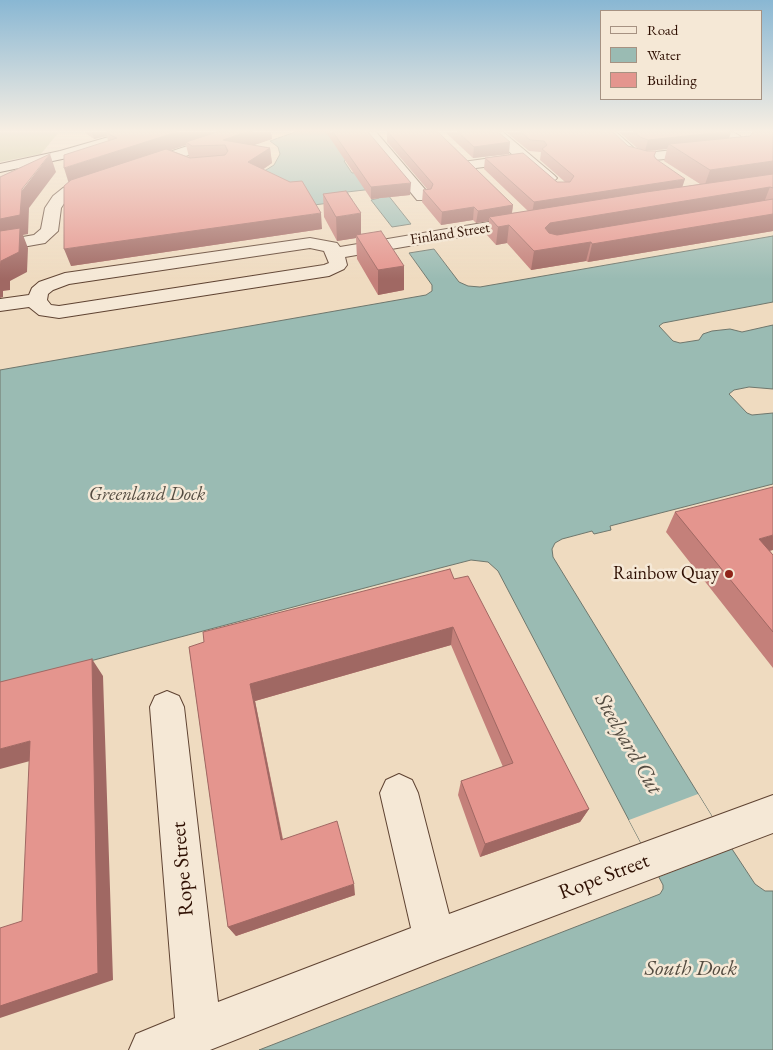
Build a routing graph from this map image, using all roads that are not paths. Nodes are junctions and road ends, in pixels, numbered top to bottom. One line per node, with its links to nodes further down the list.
1 (95, 181): 7 (street)
2 (409, 181): 5 (street)
3 (553, 181): 4 (street)
4 (562, 189)
5 (422, 197)
6 (514, 208): 8 (street, Finland Street)
7 (0, 246)
8 (335, 253): 9 (street); 9 (street)
9 (38, 300): 10 (street)
10 (0, 305)
11 (167, 707): 15 (street, Rope Street)
12 (399, 793): 14 (street)
13 (773, 814): 14 (street, Rope Street)
14 (435, 940): 15 (street, Rope Street)
15 (199, 1032): 16 (street, Rope Street)
16 (152, 1050)

